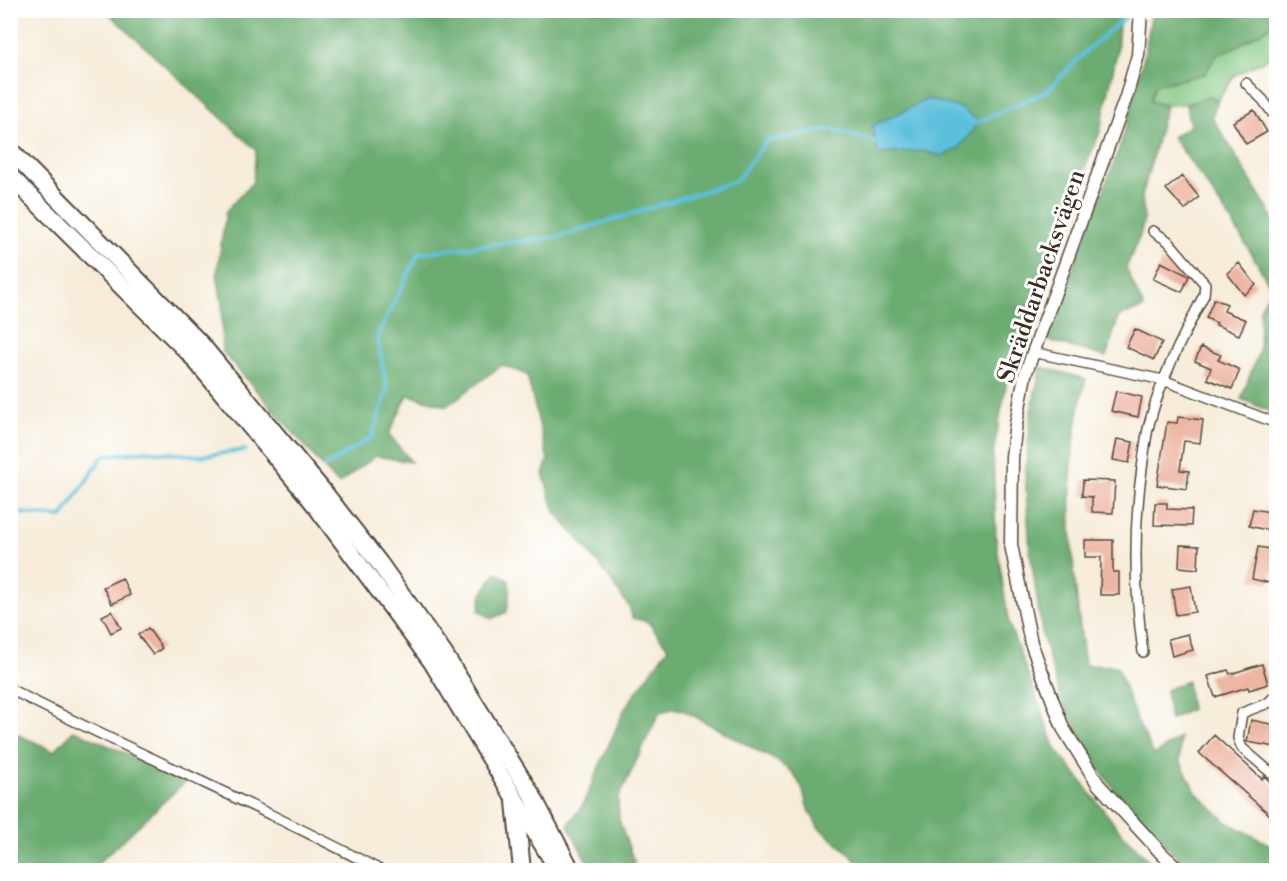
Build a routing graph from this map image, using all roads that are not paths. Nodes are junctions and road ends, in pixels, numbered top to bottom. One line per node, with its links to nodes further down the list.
1 (1141, 10): 7 (street, Skräddarbacksvägen)
2 (1246, 83): 3 (street)
3 (1276, 118)
4 (10, 150): 18 (highway)
5 (10, 176): 14 (highway)
6 (1153, 231): 8 (street)
7 (1032, 352): 8 (street); 19 (street, Skräddarbacksvägen)
8 (1163, 380): 9 (street); 10 (street)
9 (1276, 423)
10 (1143, 652)
11 (10, 689): 15 (street)
12 (1276, 695): 13 (street)
13 (1276, 777)
14 (514, 795): 16 (highway); 17 (highway)
15 (380, 870)
16 (522, 870)
17 (558, 870)
18 (571, 870)
19 (1180, 870)

